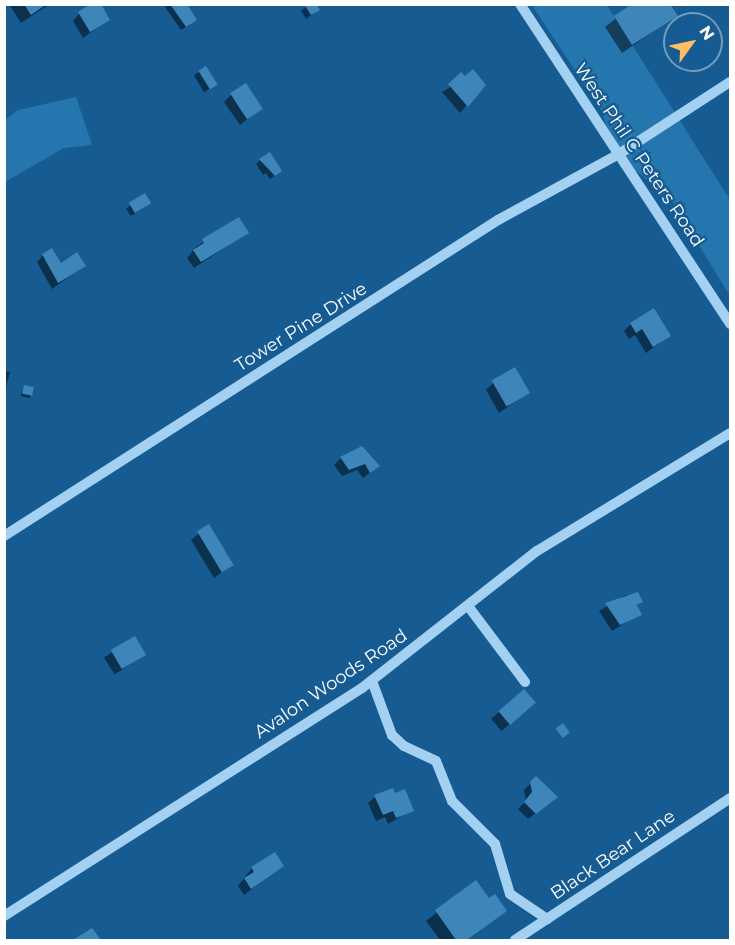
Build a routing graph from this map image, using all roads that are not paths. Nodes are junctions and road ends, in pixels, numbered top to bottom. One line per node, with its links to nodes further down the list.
1 (520, 4): 3 (street, West Phil C Peters Road)
2 (730, 82): 3 (street, Tower Pine Drive)
3 (619, 154): 4 (street, West Phil C Peters Road); 6 (street, Tower Pine Drive)
4 (730, 324)
5 (730, 434): 7 (street, Avalon Woods Road)
6 (4, 536)
7 (468, 606): 8 (street, Avalon Woods Road); 9 (street)
8 (372, 681): 11 (street, Avalon Woods Road); 12 (street)
9 (525, 682)
10 (730, 798): 12 (street, Black Bear Lane)
11 (4, 916)
12 (547, 920): 13 (street, Black Bear Lane)
13 (515, 940)

